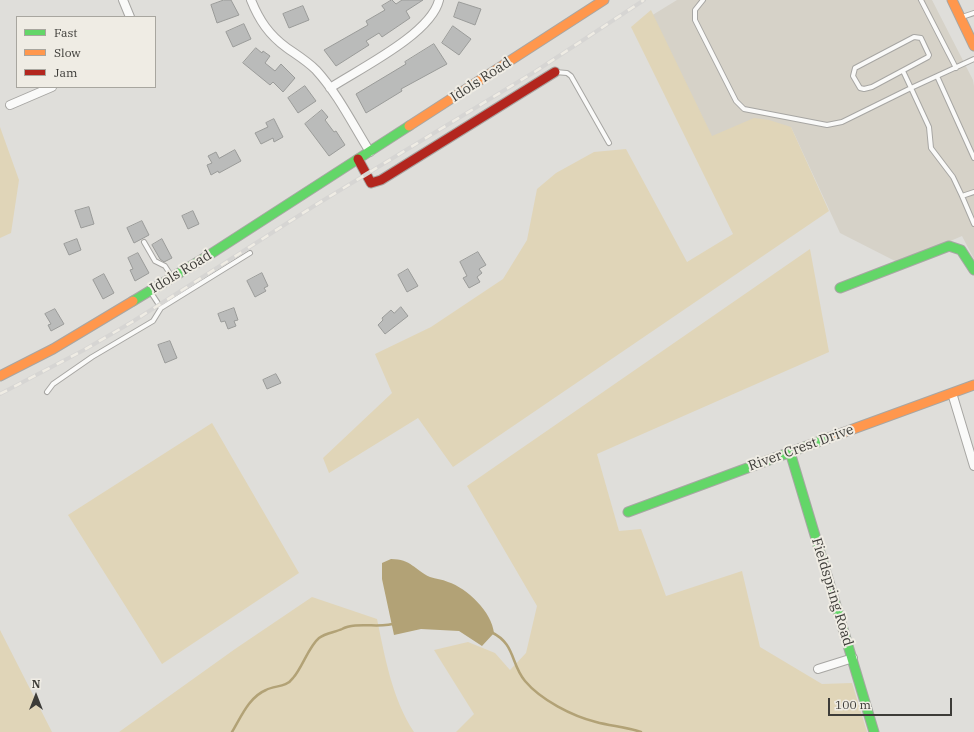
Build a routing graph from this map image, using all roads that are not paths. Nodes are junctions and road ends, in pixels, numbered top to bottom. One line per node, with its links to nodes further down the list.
1 (123, 0): 9 (street)
2 (250, 0): 18 (street)
3 (440, 0): 18 (street)
4 (604, 0): 22 (street, Idols Road)
5 (703, 0): 19 (lane)
6 (922, 0): 13 (lane)
7 (952, 0): 10 (street)
8 (974, 12): 10 (lane)
9 (130, 16)
10 (962, 17): 11 (street)
11 (974, 46)
12 (974, 59): 13 (lane)
13 (956, 68): 16 (lane)
14 (903, 71): 14 (lane); 19 (lane)
15 (555, 72): 21 (lane); 24 (street)
16 (937, 76): 19 (lane); 23 (lane)
17 (50, 88): 20 (street)
18 (330, 88): 22 (street)
19 (911, 88): 26 (lane)
20 (10, 105)
21 (609, 143)
22 (370, 152): 24 (street, Idols Road)
23 (974, 158)
24 (358, 159): 31 (street, Idols Road)
25 (974, 192): 26 (lane)
26 (962, 196): 27 (lane)
27 (974, 224)
28 (144, 242): 31 (lane)
29 (250, 254): 34 (lane)
30 (974, 270): 32 (street)
31 (173, 277): 33 (street, Idols Road)
32 (840, 288)
33 (150, 291): 34 (lane); 35 (street, Idols Road)
34 (161, 308): 37 (lane)
35 (0, 376)
36 (974, 385): 38 (street, River Crest Drive)
37 (48, 392)
38 (952, 393): 39 (street, River Crest Drive); 40 (street)
39 (790, 452): 41 (street, River Crest Drive); 42 (street, Fieldspring Road)
40 (974, 466)
41 (628, 512)
42 (853, 658): 43 (street); 44 (street, Fieldspring Road)
43 (818, 669)
44 (874, 732)

